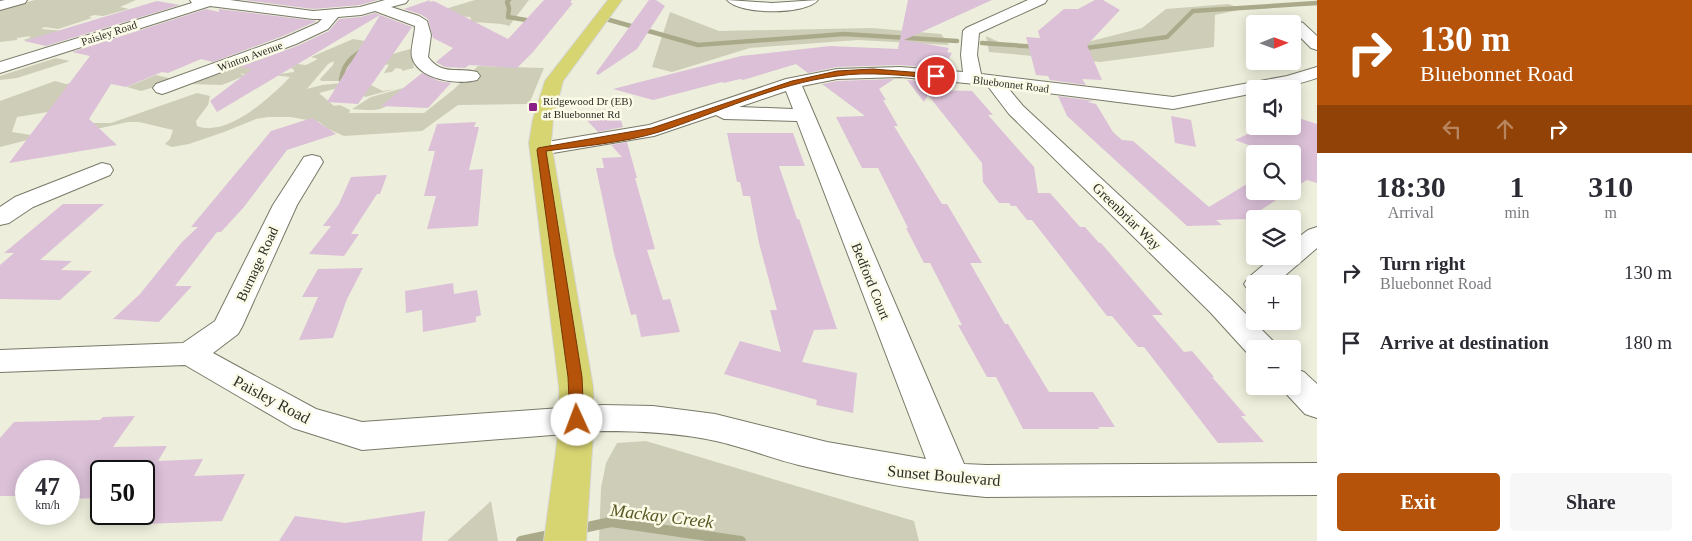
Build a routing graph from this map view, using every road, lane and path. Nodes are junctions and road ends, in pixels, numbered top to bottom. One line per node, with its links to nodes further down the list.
1 (20, 0): 8 (street)
2 (401, 0): 9 (street)
3 (615, 0): 21 (main road)
4 (734, 0): 5 (street)
5 (811, 0)
6 (1040, 0): 16 (street, Greenbriar Way)
7 (202, 1): 10 (street); 13 (street, Paisley Road)
8 (0, 6)
9 (376, 7): 10 (street); 15 (street)
10 (331, 14): 18 (street, Winton Avenue)
11 (1301, 29): 12 (street)
12 (1317, 45)
13 (0, 68)
14 (1317, 72): 16 (street, Bluebonnet Road)
15 (471, 76)
16 (983, 80): 17 (street, Bluebonnet Road); 30 (street, Greenbriar Way)
17 (792, 83): 19 (street, Bluebonnet Road); 20 (street, Bedford Court)
18 (162, 88)
19 (706, 113): 20 (street, Bluebonnet Road); 21 (street, Bluebonnet Road)
20 (805, 115): 37 (street, Bedford Court)
21 (541, 150): 36 (main road)
22 (312, 162): 32 (street, Burnage Road)
23 (102, 170): 24 (street)
24 (0, 218)
25 (1317, 235): 26 (street)
26 (1301, 248)
27 (1281, 265): 28 (street)
28 (1269, 275)
29 (1246, 293): 30 (street)
30 (1220, 305): 31 (street, Greenbriar Way)
31 (1253, 340)
32 (190, 354): 33 (street); 36 (street, Paisley Road)
33 (0, 361)
34 (1301, 389): 35 (street)
35 (1317, 405)
36 (577, 420): 37 (street, Sunset Boulevard); 39 (main road)
37 (952, 479): 38 (street, Sunset Boulevard)
38 (1317, 480)
39 (565, 541)

